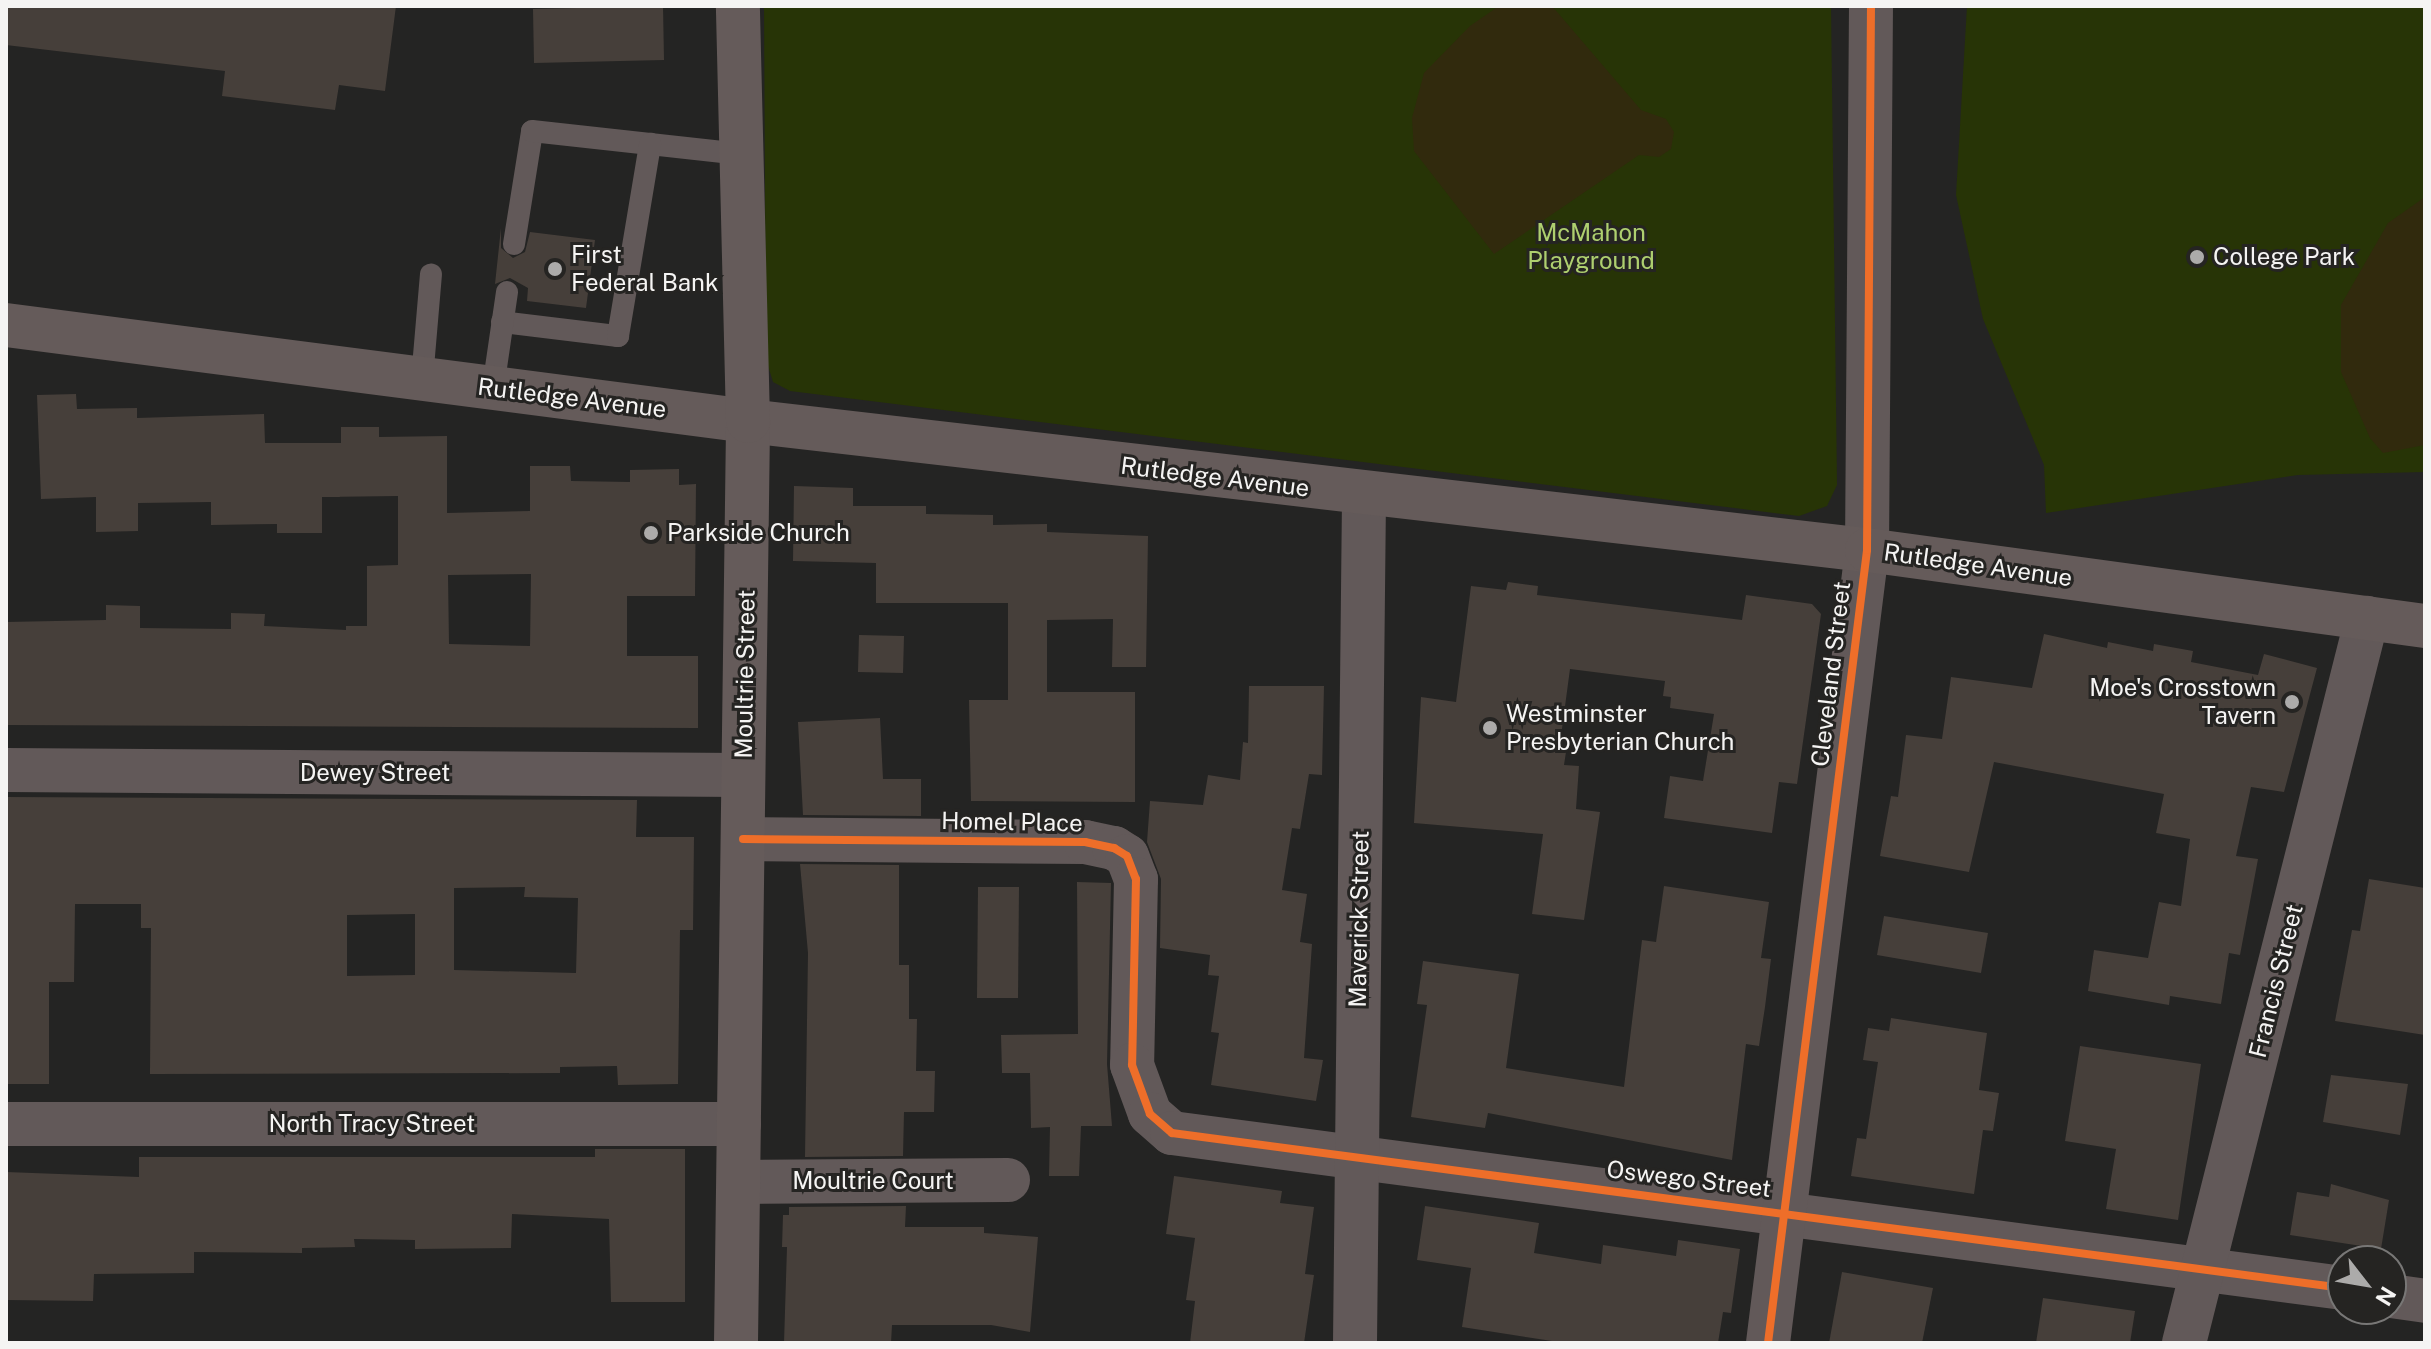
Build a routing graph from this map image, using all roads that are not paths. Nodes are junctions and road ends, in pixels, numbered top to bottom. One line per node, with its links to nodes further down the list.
1 (738, 6): 4 (main road, Moultrie Street)
2 (1871, 6): 14 (street, Cleveland Street)
3 (650, 144): 4 (lane); 5 (lane); 8 (lane)
4 (741, 154): 12 (main road, Moultrie Street)
5 (514, 244)
6 (431, 274): 10 (lane)
7 (507, 292): 8 (lane)
8 (502, 322): 11 (lane)
9 (6, 325): 10 (main road, Rutledge Avenue)
10 (422, 379): 11 (main road, Rutledge Avenue)
11 (493, 388): 12 (main road, Rutledge Avenue)
12 (748, 421): 13 (main road, Rutledge Avenue); 18 (main road, Moultrie Street)
13 (1364, 495): 14 (main road, Rutledge Avenue); 23 (street, Maverick Street)
14 (1867, 550): 15 (main road, Rutledge Avenue); 26 (street, Cleveland Street)
15 (2367, 618): 16 (main road, Rutledge Avenue); 27 (street, Francis Street)
16 (2425, 626)
17 (6, 770): 18 (street, Dewey Street)
18 (743, 775): 19 (main road, Moultrie Street)
19 (743, 839): 21 (main road, Moultrie Street); 22 (street, Homel Place)
20 (6, 1124): 21 (street, North Tracy Street)
21 (739, 1124): 25 (main road, Moultrie Street)
22 (1172, 1133): 23 (street, Oswego Street)
23 (1356, 1156): 26 (street, Oswego Street); 30 (street, Maverick Street)
24 (1008, 1180): 25 (street, Moultrie Court)
25 (739, 1182): 29 (main road, Moultrie Street)
26 (1784, 1211): 27 (street, Oswego Street); 31 (street, Cleveland Street)
27 (2203, 1267): 28 (street, Oswego Street); 32 (street, Francis Street)
28 (2327, 1286)
29 (736, 1343)
30 (1355, 1343)
31 (1768, 1343)
32 (2184, 1343)

